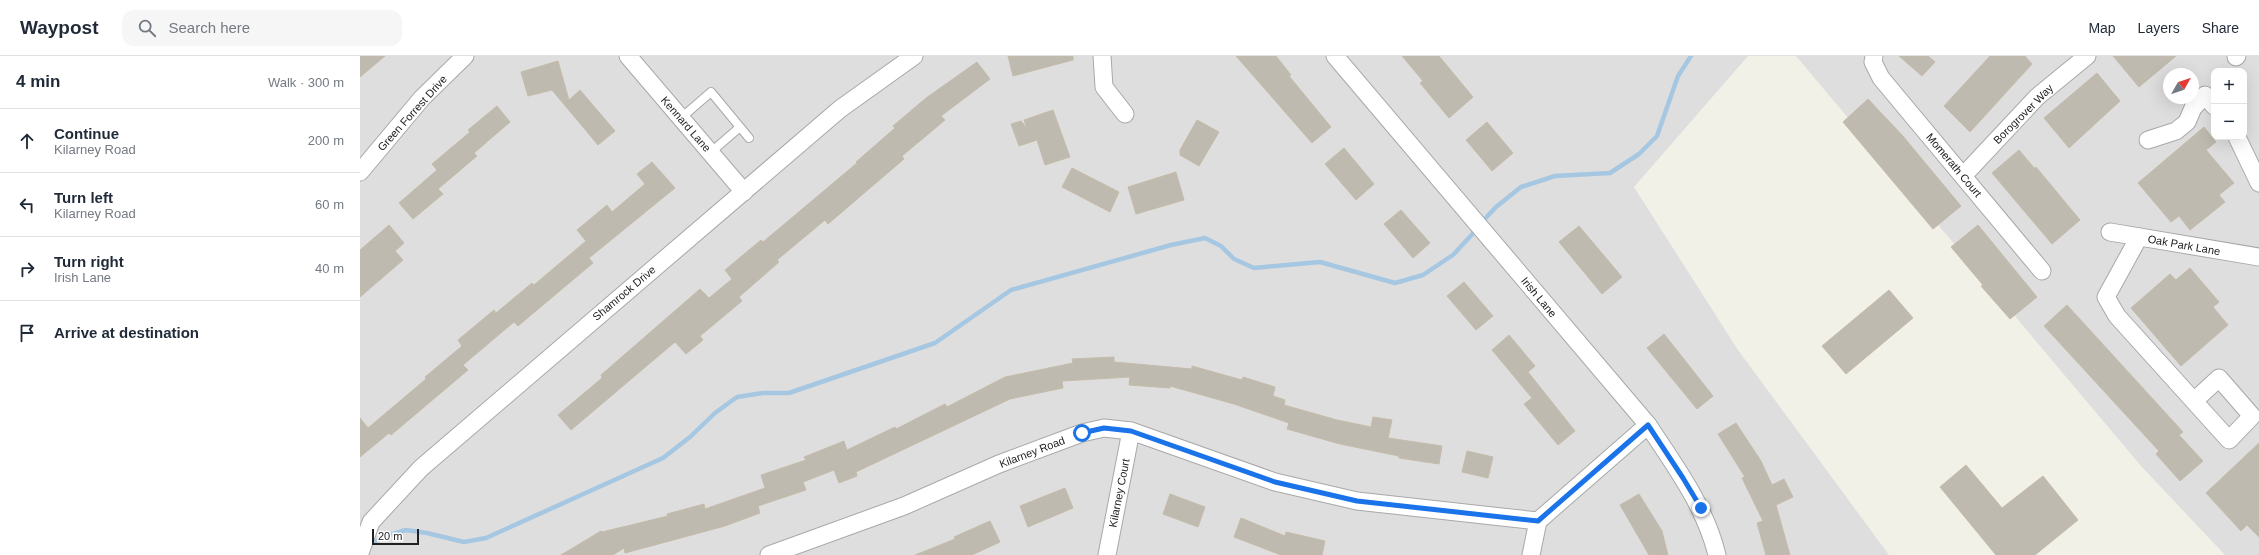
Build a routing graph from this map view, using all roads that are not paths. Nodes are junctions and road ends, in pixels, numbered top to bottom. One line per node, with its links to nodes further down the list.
1 (465, 56): 16 (street, Green Forrest Drive)
2 (628, 56): 10 (street, Kennard Lane)
3 (914, 56): 19 (street, Shamrock Drive)
4 (1102, 56): 9 (street)
5 (1335, 56): 25 (street, Irish Lane)
6 (1874, 56): 17 (street, Momerath Court)
7 (2087, 56): 17 (street, Borogrover Way)
8 (2212, 104): 13 (street)
9 (1125, 114)
10 (681, 118): 11 (lane); 15 (street, Kennard Lane)
11 (740, 127): 12 (lane); 15 (lane)
12 (749, 138)
13 (2148, 140)
14 (2238, 140): 18 (street)
15 (710, 152): 19 (street, Kennard Lane)
16 (360, 172)
17 (1963, 176): 23 (street, Momerath Court)
18 (2259, 183)
19 (744, 192): 28 (street, Shamrock Drive)
20 (2110, 232): 21 (street, Oak Park Lane)
21 (2139, 237): 22 (street, Oak Park Lane); 24 (street)
22 (2259, 257)
23 (2042, 271)
24 (2194, 401)
25 (1648, 425): 27 (street); 32 (street, Irish Lane)
26 (1131, 431): 27 (street, Kilarney Road); 29 (street, Kilarney Road); 30 (street, Kilarney Court)
27 (1538, 521): 31 (street)
28 (360, 553)
29 (769, 555)
30 (1107, 555)
31 (1531, 555)
32 (1717, 555)

